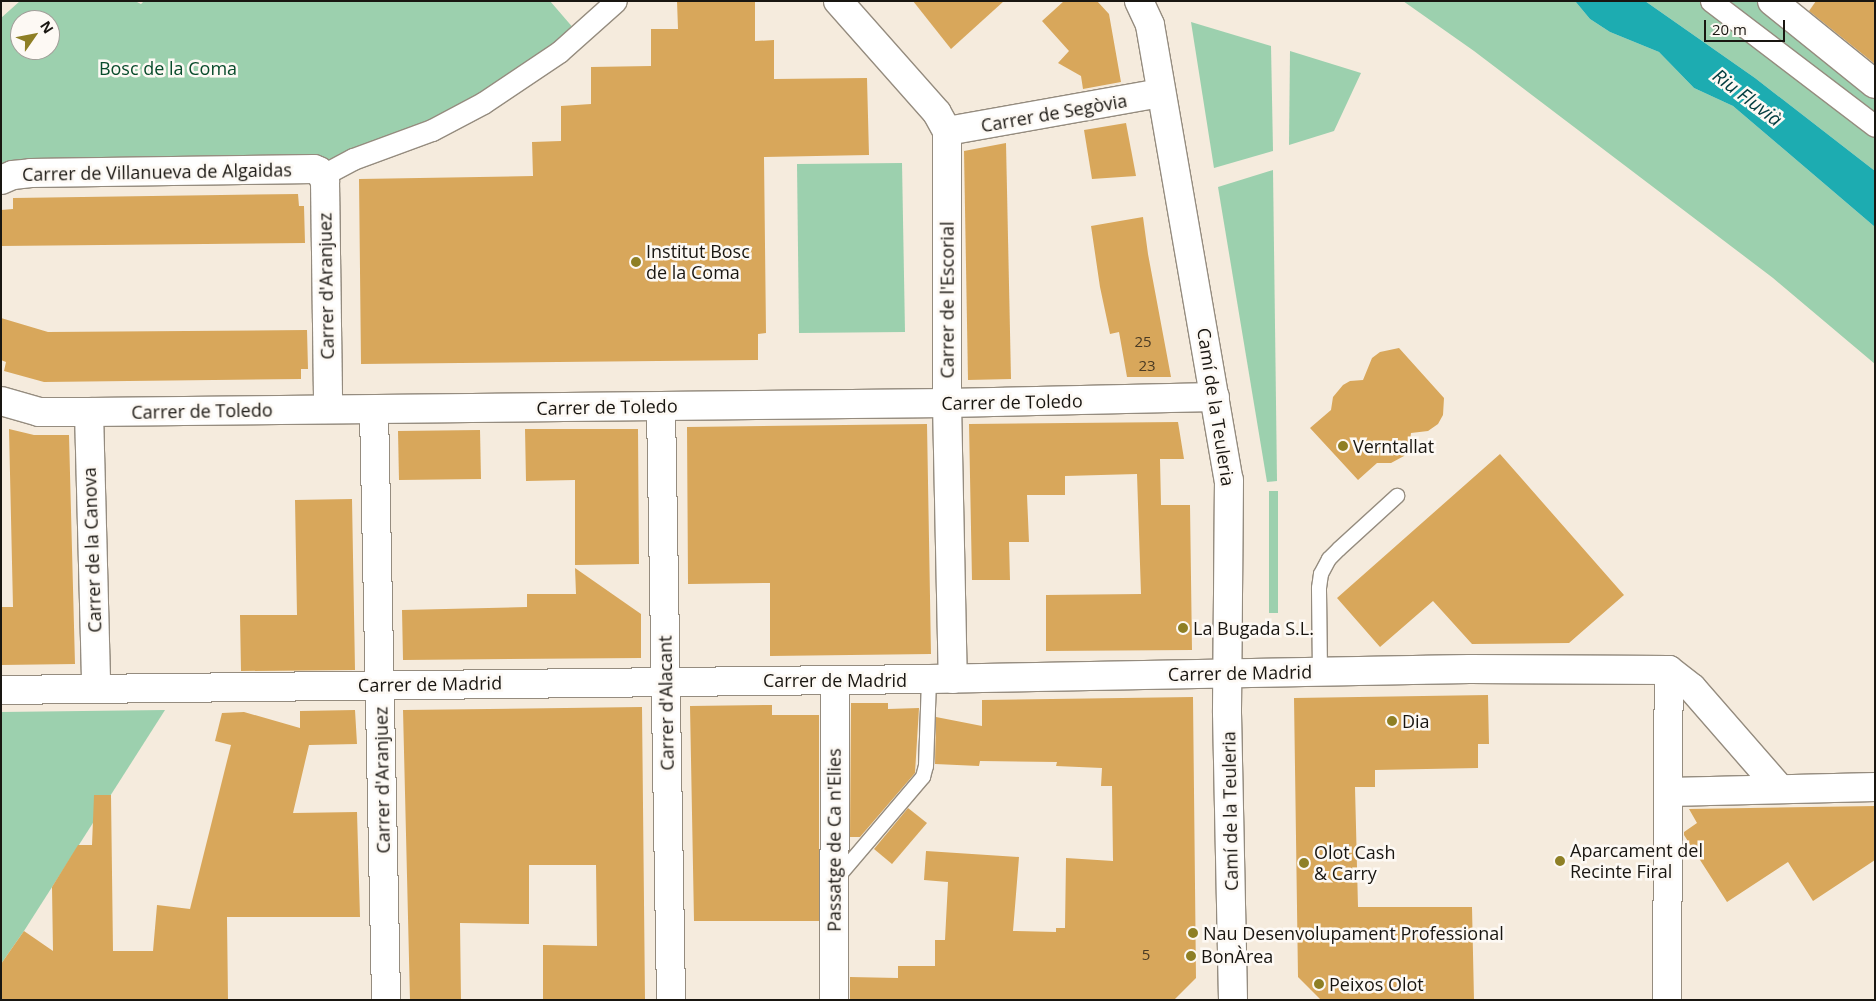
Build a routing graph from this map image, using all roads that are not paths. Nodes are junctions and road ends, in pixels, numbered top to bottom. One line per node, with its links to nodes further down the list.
1 (616, 1): 10 (street)
2 (838, 1): 9 (street)
3 (1139, 1): 7 (street, Camí de la Teuleria)
4 (1711, 1): 8 (street)
5 (1781, 4): 6 (street)
6 (1875, 84)
7 (1161, 94): 9 (street, Carrer de Segòvia); 12 (street, Camí de la Teuleria)
8 (1875, 126)
9 (947, 131): 14 (street, Carrer de l'Escorial)
10 (318, 172): 11 (street, Carrer de Villanueva de Algaidas); 16 (street, Carrer d'Aranjuez)
11 (1, 180)
12 (1215, 397): 14 (street, Carrer de Toledo); 22 (street, Camí de la Teuleria)
13 (1, 401): 18 (street, Carrer de Toledo)
14 (948, 403): 15 (street, Carrer de Toledo); 23 (street, Carrer de l'Escorial)
15 (661, 407): 17 (street, Carrer de Toledo); 25 (street, Carrer d'Alacant)
16 (328, 409): 17 (street, Carrer de Toledo); 18 (street, Carrer de Toledo)
17 (374, 410): 26 (street, Carrer d'Aranjuez)
18 (89, 412): 27 (street, Carrer de la Canova)
19 (1397, 496): 21 (lane)
20 (1669, 670): 21 (street, Carrer de Madrid); 30 (street); 31 (street)
21 (1320, 672): 22 (street, Carrer de Madrid)
22 (1229, 674): 23 (street, Carrer de Madrid); 36 (street, Camí de la Teuleria)
23 (941, 679): 24 (street, Carrer de Madrid); 32 (lane)
24 (835, 680): 25 (street, Carrer de Madrid); 32 (street, Passatge de Ca n'Elies)
25 (666, 682): 26 (street, Carrer de Madrid); 34 (street, Carrer d'Alacant)
26 (380, 685): 27 (street, Carrer de Madrid); 33 (street, Carrer d'Aranjuez)
27 (96, 688): 28 (street, Carrer de Madrid)
28 (1, 690)
29 (1875, 787): 30 (street)
30 (1780, 789): 31 (street)
31 (1668, 792): 37 (street)
32 (833, 882): 35 (street, Passatge de Ca n'Elies)
33 (386, 1000)
34 (671, 1000)
35 (834, 1000)
36 (1234, 1000)
37 (1667, 1000)

